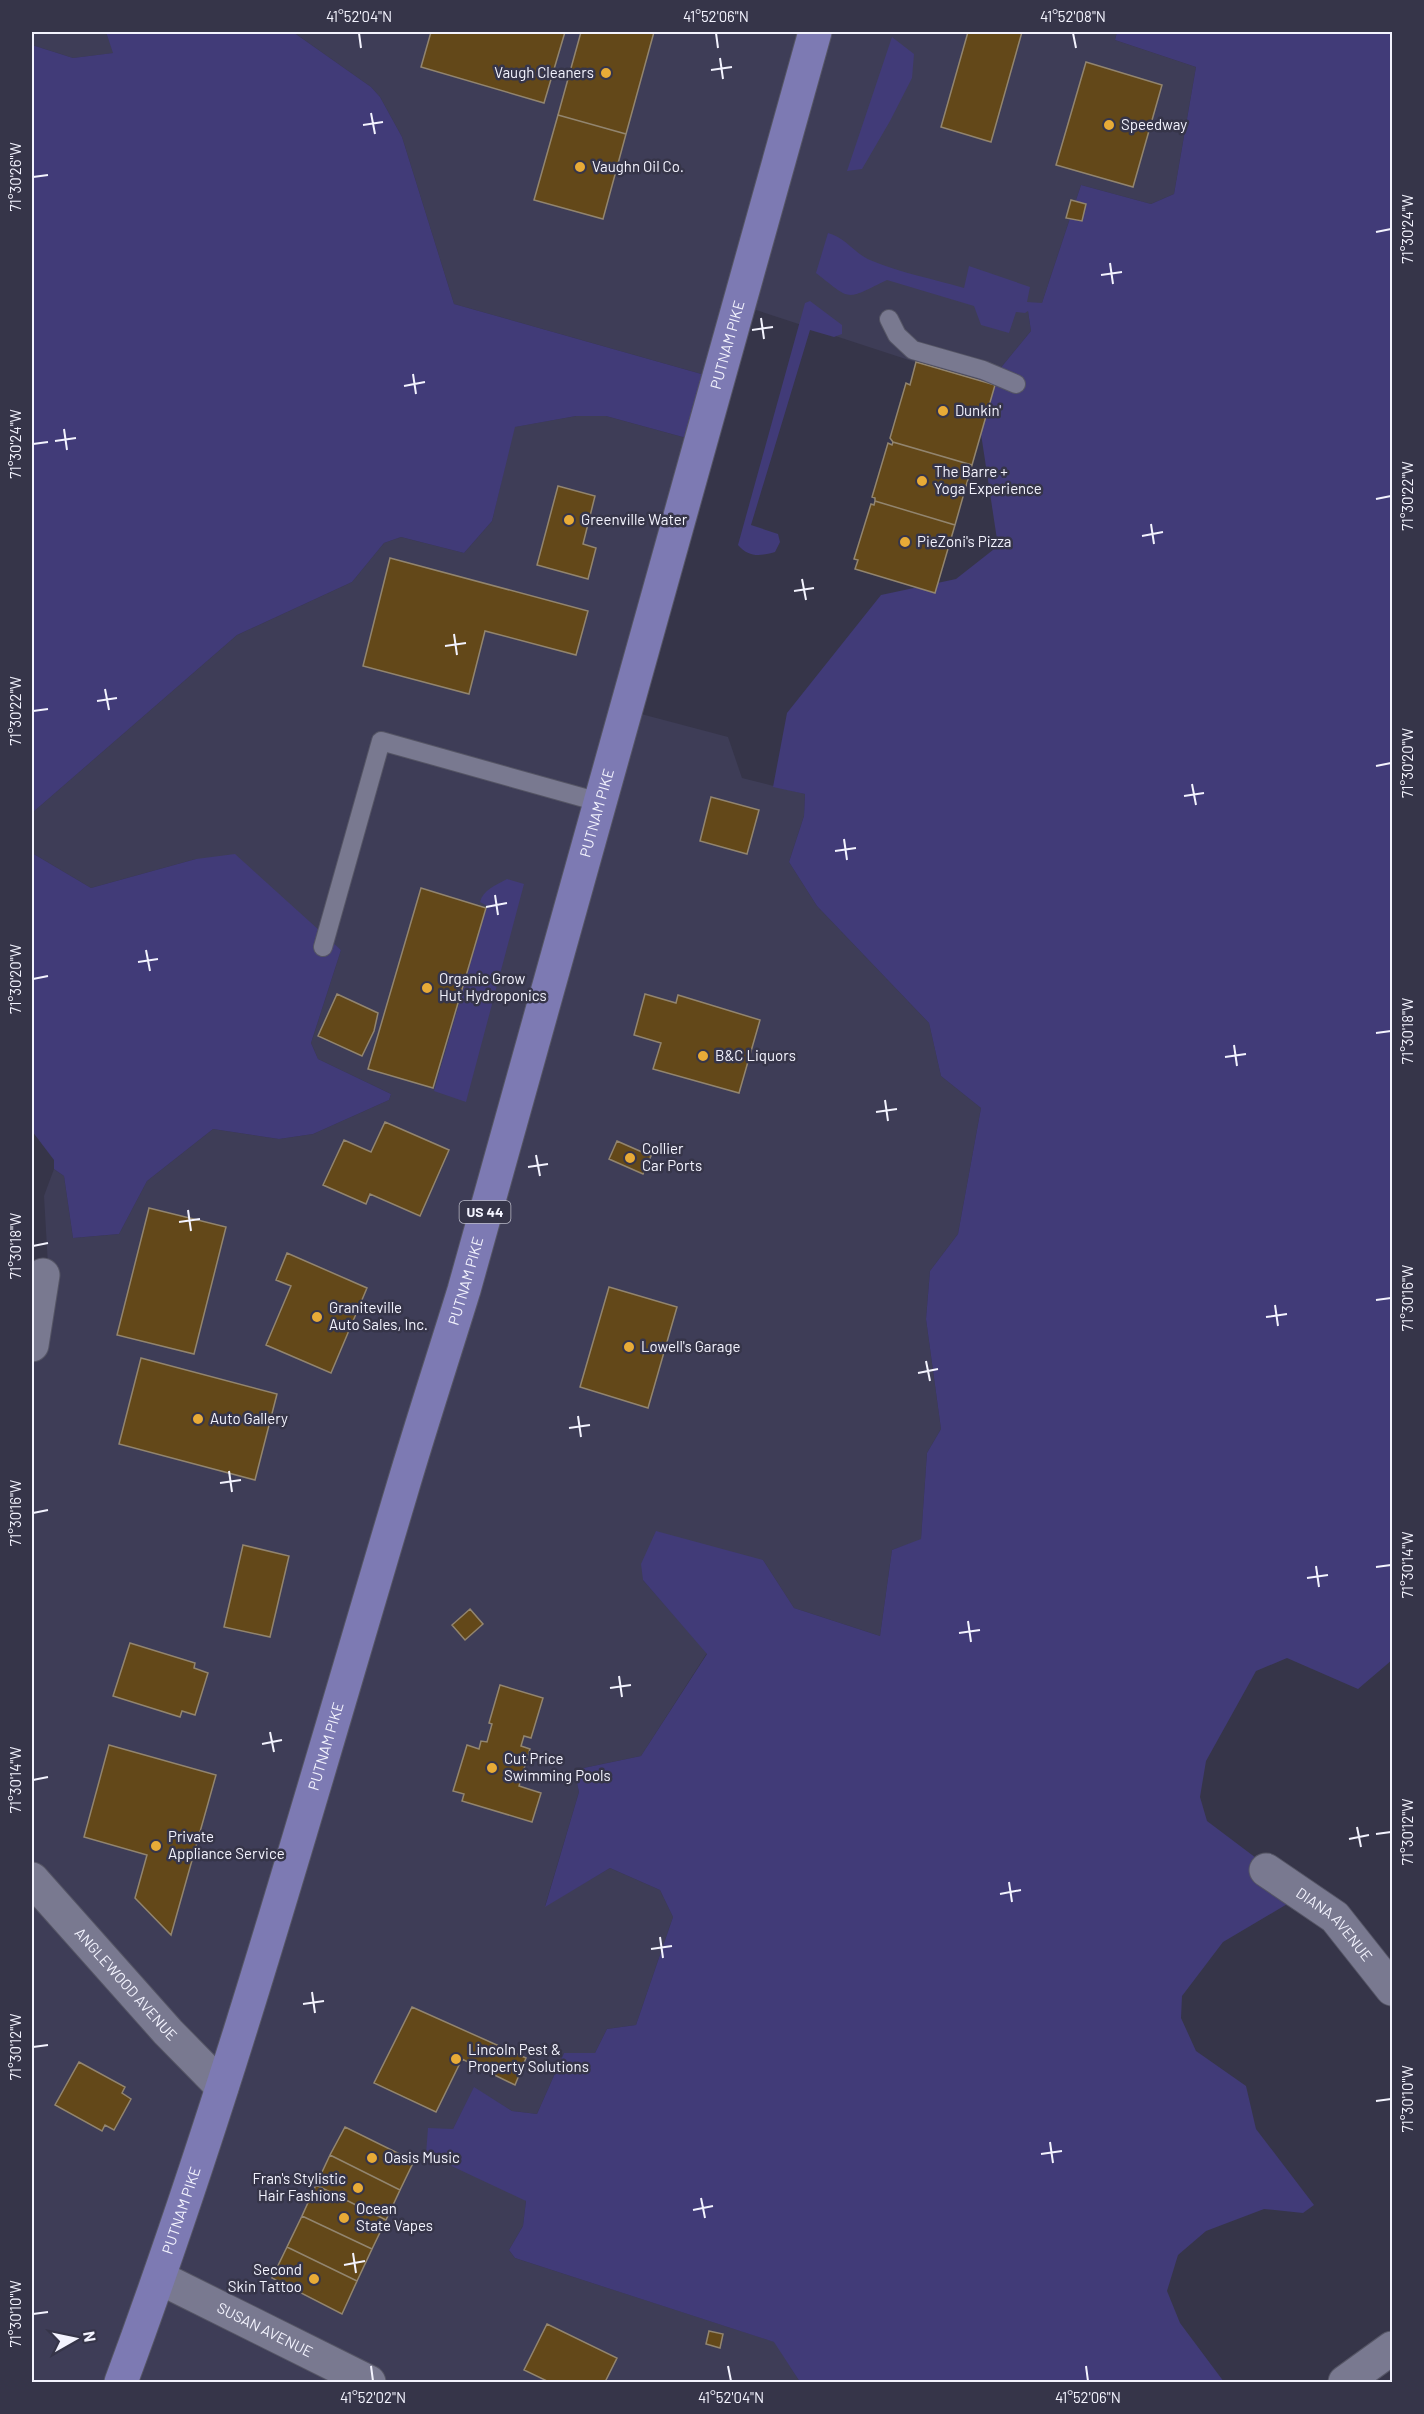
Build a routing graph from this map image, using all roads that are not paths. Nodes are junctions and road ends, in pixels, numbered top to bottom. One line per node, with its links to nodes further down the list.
1 (815, 32): 4 (main road, PUTNAM PIKE / US 44)
2 (889, 319): 3 (lane)
3 (1016, 384)
4 (599, 802): 5 (lane); 11 (main road, PUTNAM PIKE / US 44)
5 (323, 947)
6 (44, 1275): 7 (street)
7 (32, 1345)
8 (1266, 1870): 10 (street, DIANA AVENUE)
9 (32, 1879): 11 (street, ANGLEWOOD AVENUE)
10 (1392, 1989)
11 (222, 2087): 12 (main road, PUTNAM PIKE / US 44)
12 (160, 2277): 14 (main road, PUTNAM PIKE / US 44); 15 (street, SUSAN AVENUE)
13 (1392, 2348): 16 (street)
14 (121, 2382)
15 (369, 2382)
16 (1344, 2382)

